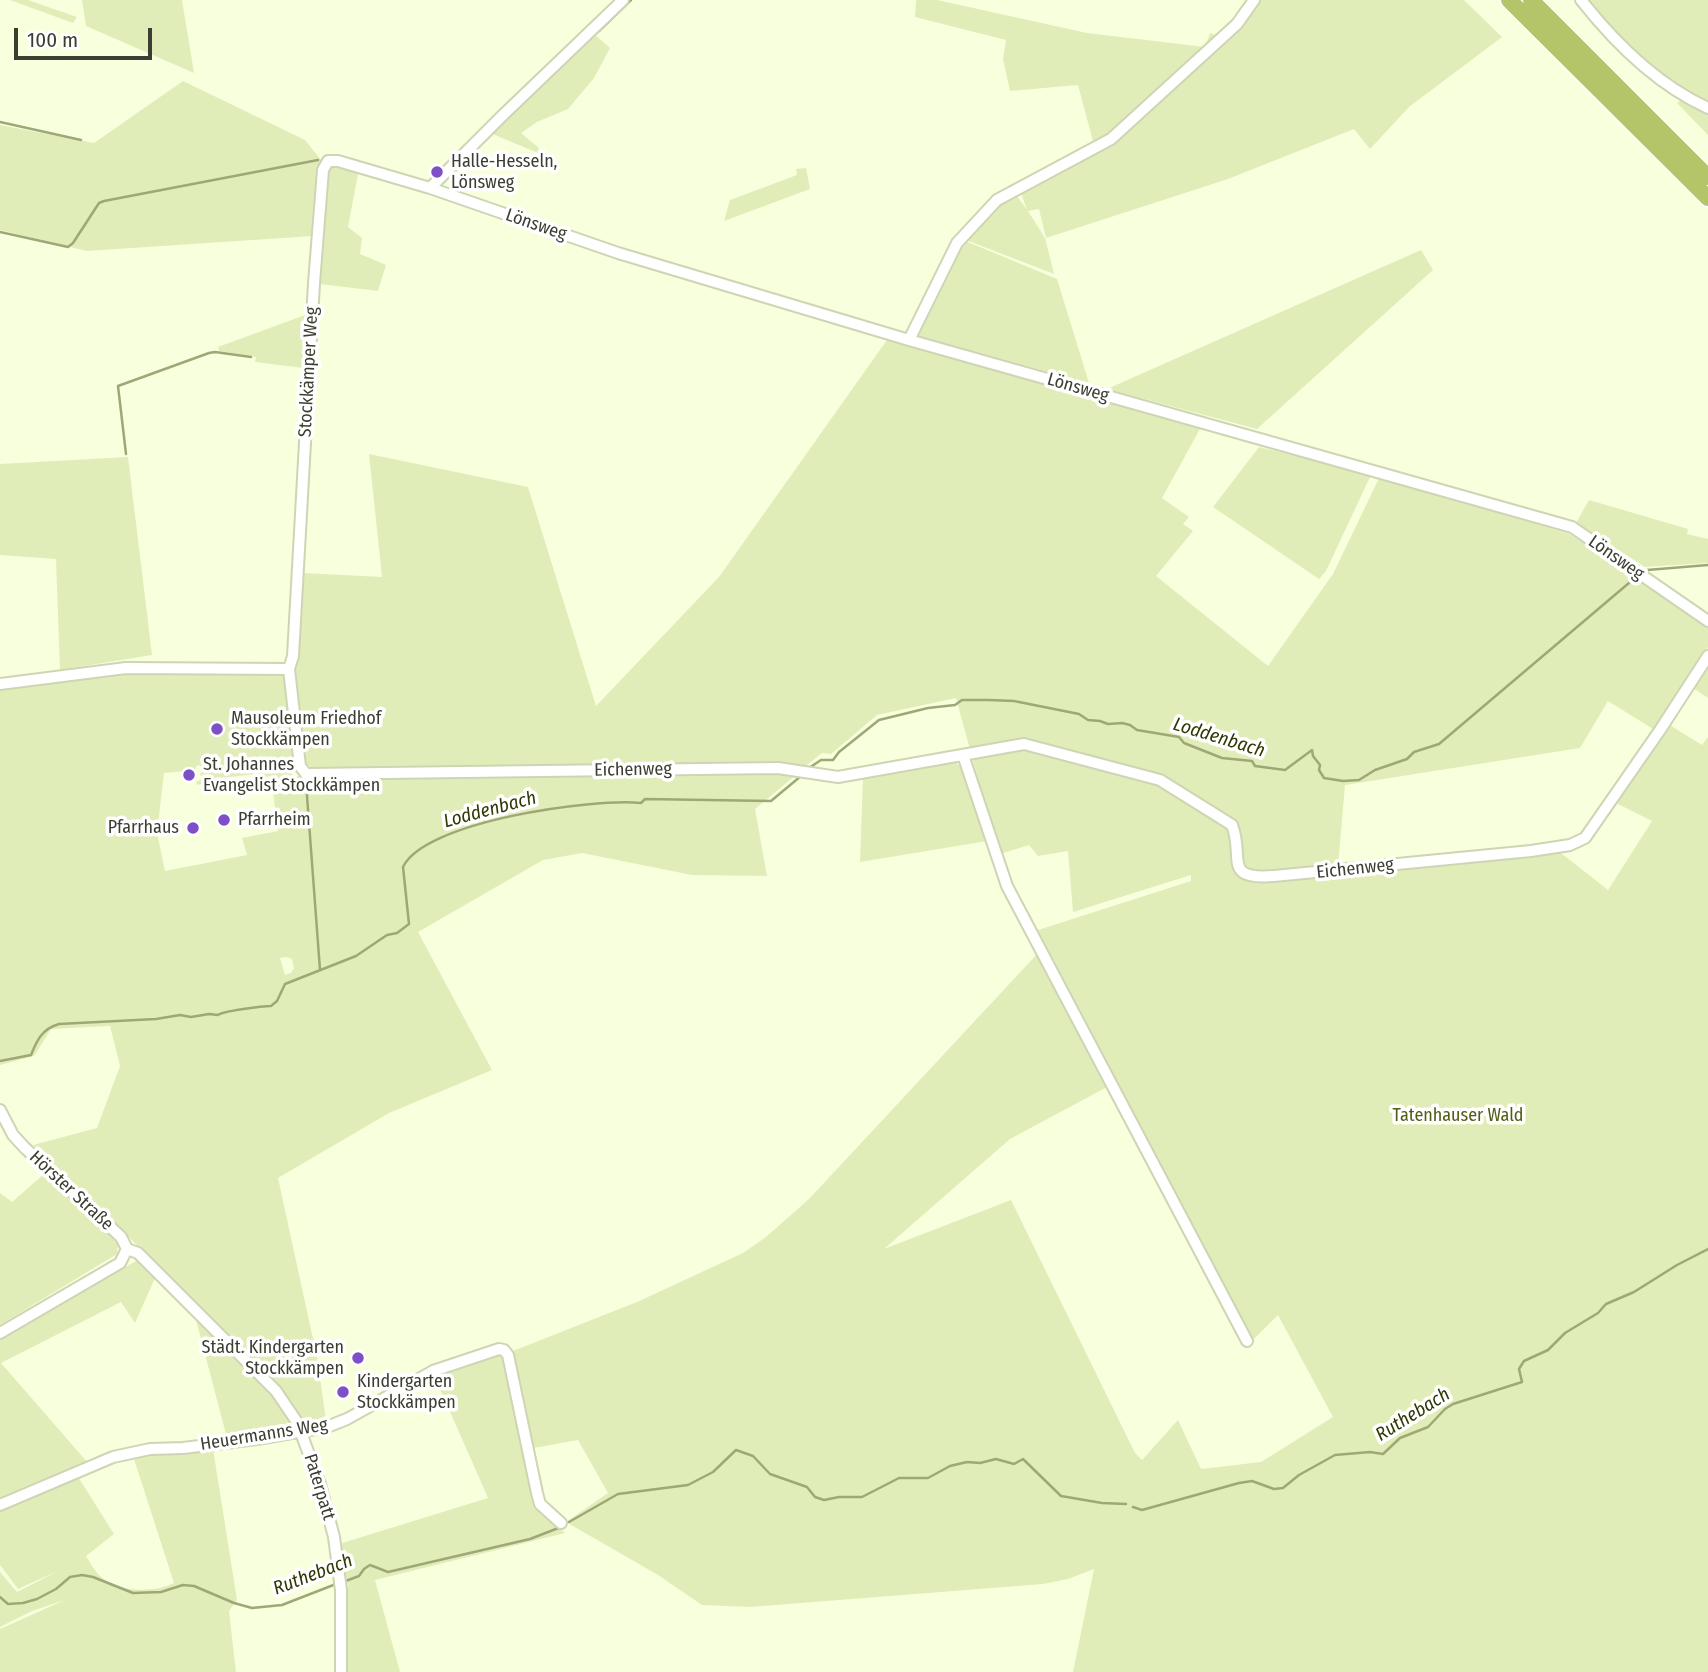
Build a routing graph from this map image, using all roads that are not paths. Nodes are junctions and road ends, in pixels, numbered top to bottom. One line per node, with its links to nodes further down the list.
1 (623, 0): 8 (street)
2 (1254, 0): 10 (street)
3 (1509, 0): 9 (highway)
4 (1531, 0): 7 (highway)
5 (1581, 0): 6 (street)
6 (1708, 108)
7 (1708, 177)
8 (430, 188): 10 (street, Lönsweg); 13 (street, Stockkämper Weg)
9 (1708, 198)
10 (909, 340): 11 (street, Lönsweg)
11 (1708, 621)
12 (1708, 656): 15 (street, Eichenweg)
13 (289, 669): 14 (street); 15 (street, Eichenweg)
14 (0, 684)
15 (963, 755): 19 (street)
16 (0, 1110): 17 (street, Hörster Straße)
17 (127, 1249): 18 (street); 20 (street, Paterpatt)
18 (0, 1333)
19 (1247, 1341)
20 (301, 1433): 21 (street, Heuermanns Weg); 22 (street, Heuermanns Weg); 23 (street, Paterpatt)
21 (0, 1505)
22 (561, 1522)
23 (341, 1672)

